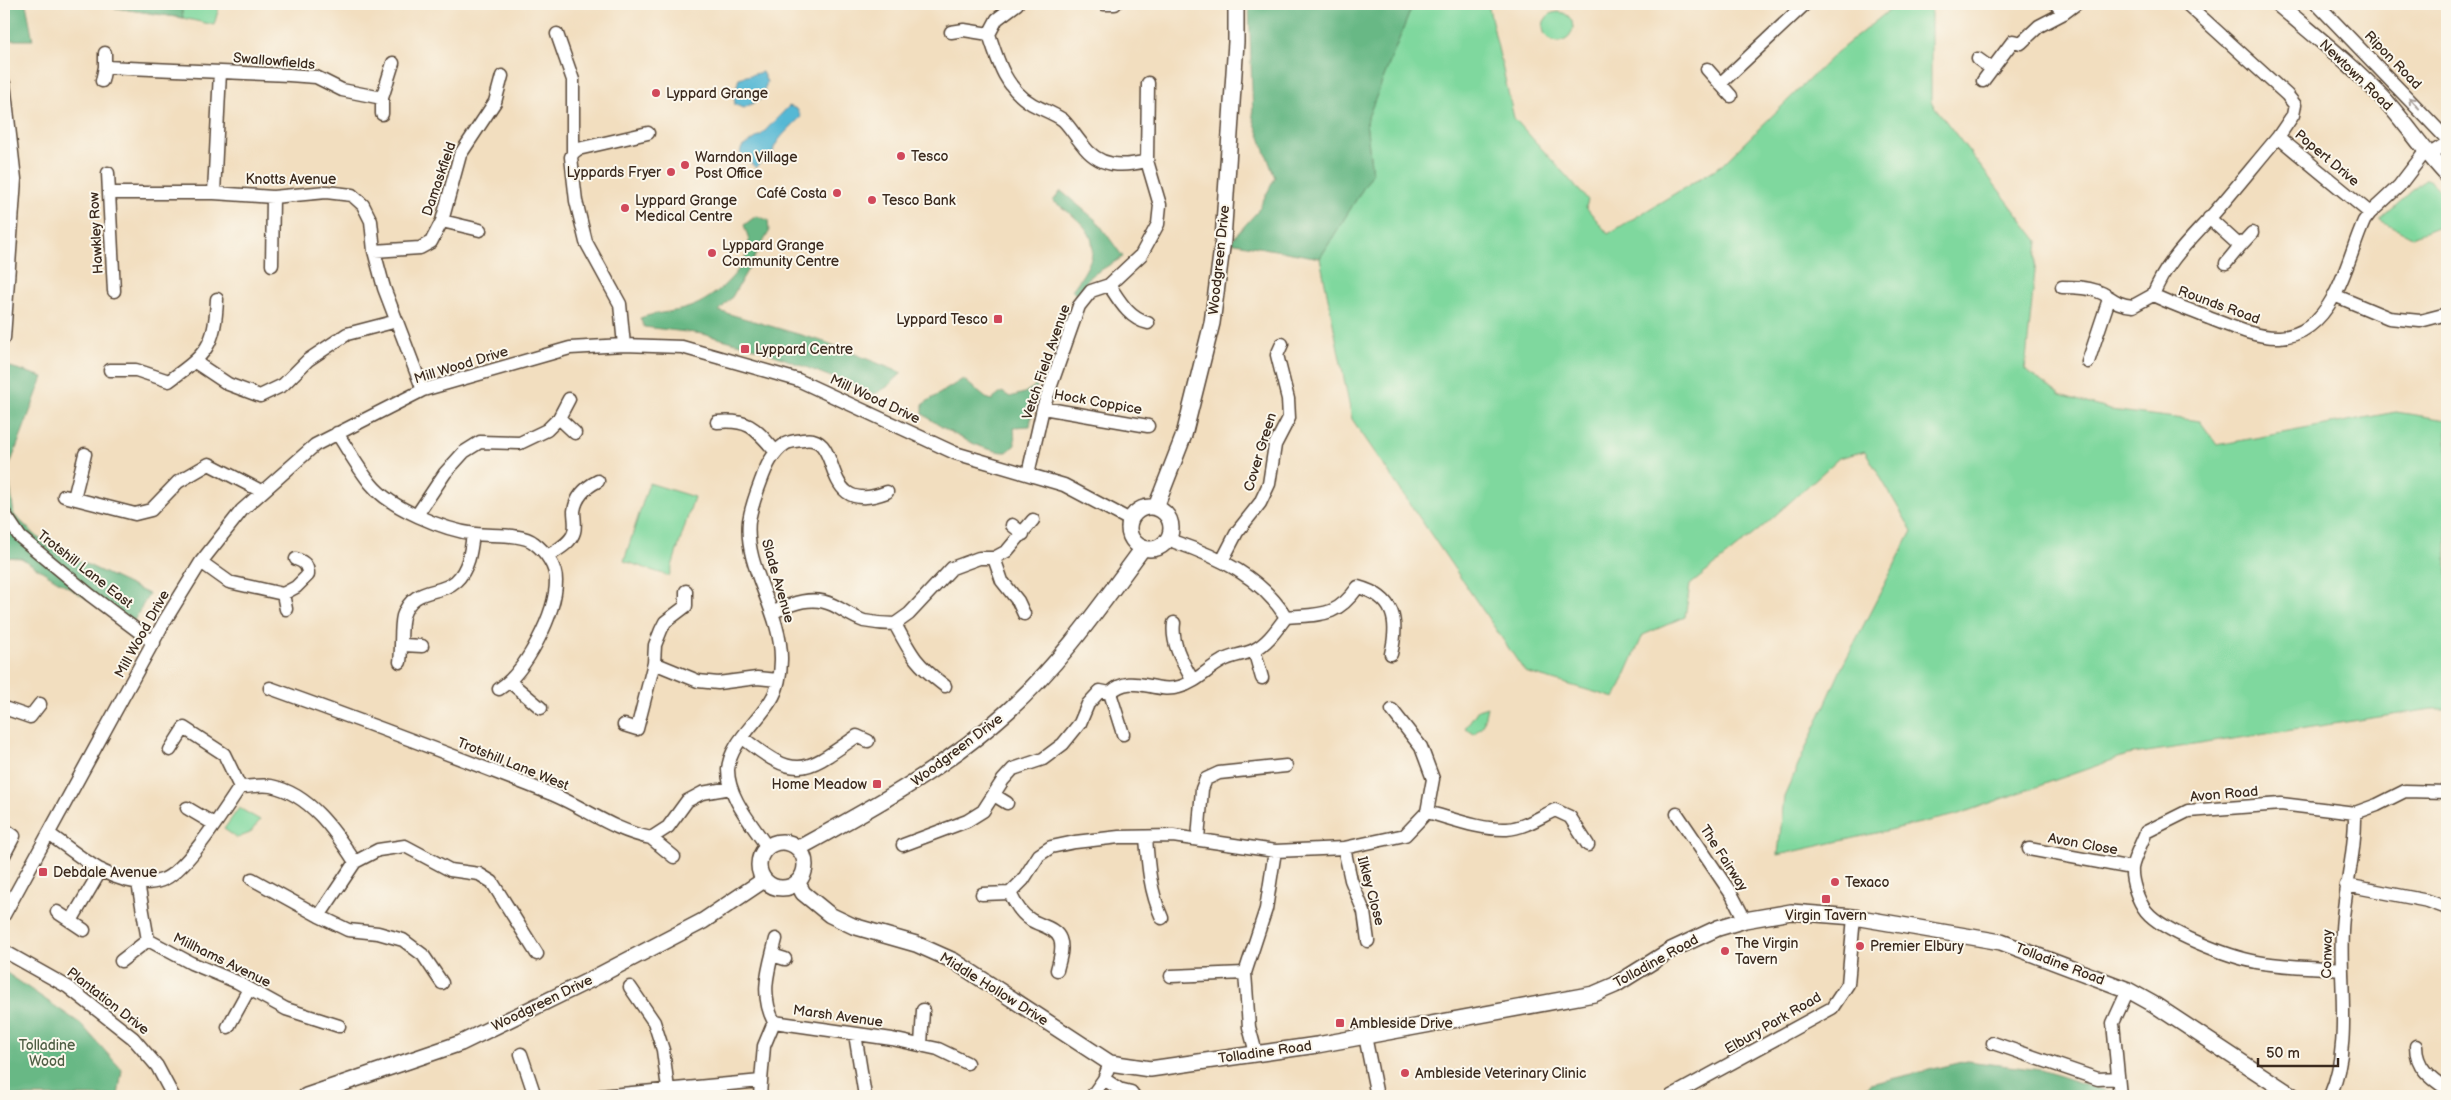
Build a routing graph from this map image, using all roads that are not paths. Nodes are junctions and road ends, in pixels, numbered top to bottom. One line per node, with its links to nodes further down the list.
1 (1017, 4): 13 (street)
2 (1104, 4): 3 (street)
3 (1115, 4)
4 (1236, 4): 80 (main road, Woodgreen Drive)
5 (1805, 4): 26 (street)
6 (2076, 4): 10 (street)
7 (2187, 4): 31 (street)
8 (2278, 4): 34 (main road, Newtown Road)
9 (2316, 4): 32 (street, Ripon Road, one-way to 9)
10 (2060, 9): 19 (street)
11 (951, 32): 13 (street)
12 (557, 34): 33 (street)
13 (989, 34): 35 (street)
14 (105, 53): 17 (street)
15 (1978, 59): 19 (street)
16 (393, 63): 28 (street)
17 (105, 67): 20 (street, Swallowfields); 23 (street)
18 (1708, 68): 26 (street)
19 (1992, 70): 22 (street)
20 (220, 72): 28 (street, Swallowfields); 39 (street, Swallowfields)
21 (502, 76): 43 (street, Damaskfield)
22 (1983, 81)
23 (102, 82)
24 (4, 83): 60 (street)
25 (1148, 83): 35 (street, Vetch Field Avenue)
26 (1721, 83): 27 (street)
27 (1731, 96)
28 (382, 98): 29 (street)
29 (382, 114)
30 (648, 133): 33 (street)
31 (2278, 137): 41 (street, Popert Drive); 42 (street, Popert Drive)
32 (2447, 141): 34 (street)
33 (573, 153): 62 (street)
34 (2427, 154): 37 (main road, Newtown Road); 41 (street, Rounds Road)
35 (1147, 161): 50 (street, Vetch Field Avenue)
36 (108, 173): 38 (street, Hawkley Row)
37 (2447, 175)
38 (110, 193): 39 (street, Knotts Avenue); 52 (street, Hawkley Row)
39 (214, 194): 40 (street, Knotts Avenue)
40 (273, 197): 47 (street, Knotts Avenue); 49 (street)
41 (2370, 213): 54 (street, Rounds Road)
42 (2209, 218): 46 (street); 53 (street, Popert Drive)
43 (442, 221): 44 (street); 47 (street, Damaskfield)
44 (480, 230)
45 (2252, 233): 46 (street)
46 (2240, 246): 48 (street)
47 (374, 251): 58 (street, Knotts Avenue)
48 (2226, 263)
49 (272, 265)
50 (1109, 285): 59 (street); 68 (street, Vetch Field Avenue)
51 (2062, 287): 56 (street)
52 (114, 291)
53 (2153, 295): 54 (street, Rounds Road); 56 (street)
54 (2334, 295): 57 (street)
55 (217, 299): 63 (street)
56 (2109, 299): 64 (street)
57 (2447, 314)
58 (397, 321): 63 (street); 66 (street, Knotts Avenue)
59 (1148, 323)
60 (4, 338)
61 (1282, 344): 93 (street, Cover Green)
62 (624, 345): 66 (street, Mill Wood Drive); 76 (street, Mill Wood Drive)
63 (196, 362): 65 (street)
64 (2088, 362)
65 (110, 370)
66 (423, 390): 72 (street, Mill Wood Drive)
67 (569, 399): 69 (street)
68 (1044, 408): 71 (street, Hock Coppice); 76 (street, Vetch Field Avenue)
69 (559, 418): 73 (street); 82 (street)
70 (717, 422): 74 (street)
71 (1148, 426)
72 (337, 433): 78 (street, Mill Wood Drive); 82 (street)
73 (575, 433)
74 (775, 451): 79 (street); 98 (street, Slade Avenue)
75 (85, 454): 78 (street)
76 (1028, 474): 84 (street, Mill Wood Drive)
77 (598, 481): 90 (street)
78 (261, 491): 94 (street, Mill Wood Drive)
79 (887, 492)
80 (1156, 507): 84 (main road); 88 (main road)
81 (4, 513): 103 (street, Trotshill Lane East)
82 (418, 515): 86 (street)
83 (1033, 520): 87 (street)
84 (1130, 520): 89 (main road)
85 (1012, 525): 87 (street)
86 (473, 534): 90 (street); 104 (street)
87 (1023, 534): 91 (street)
88 (1170, 537): 89 (main road); 93 (street)
89 (1143, 548): 144 (main road, Woodgreen Drive)
90 (548, 556): 118 (street)
91 (994, 558): 99 (street); 102 (street)
92 (296, 559): 96 (street)
93 (1222, 561): 100 (street)
94 (201, 562): 96 (street); 103 (street, Mill Wood Drive)
95 (686, 591): 109 (street)
96 (283, 594): 97 (street)
97 (286, 609)
98 (774, 612): 102 (street); 111 (street, Slade Avenue)
99 (1024, 614)
100 (1286, 617): 106 (street); 107 (street)
101 (1174, 623): 112 (street)
102 (895, 624): 113 (street)
103 (154, 643): 137 (street, Mill Wood Drive)
104 (402, 645): 105 (street); 108 (street)
105 (422, 646)
106 (1254, 650): 110 (street); 112 (street)
107 (1391, 654)
108 (400, 662)
109 (654, 663): 111 (street); 120 (street)
110 (1262, 678)
111 (778, 680): 122 (street, Slade Avenue)
112 (1193, 681): 115 (street)
113 (945, 686)
114 (270, 688): 139 (street, Trotshill Lane West)
115 (1110, 693): 121 (street); 129 (street)
116 (40, 704): 117 (street)
117 (4, 708)
118 (541, 708)
119 (1392, 710): 132 (street)
120 (624, 725)
121 (1123, 734)
122 (743, 738): 123 (street); 127 (street, Slade Avenue)
123 (868, 741)
124 (170, 750): 126 (street)
125 (1286, 766): 140 (street)
126 (240, 787): 135 (street); 150 (street)
127 (731, 788): 139 (street); 143 (street, Slade Avenue)
128 (2447, 792): 133 (street, Avon Road)
129 (994, 796): 130 (street); 141 (street)
130 (1007, 803)
131 (187, 808): 135 (street)
132 (1427, 812): 142 (street); 145 (street)
133 (2355, 812): 151 (street, Avon Road); 157 (street, Conway)
134 (1677, 814): 166 (street, The Fairway)
135 (214, 824): 155 (street)
136 (4, 829): 148 (street)
137 (49, 834): 152 (street); 162 (street, Mill Wood Drive)
138 (1146, 837): 140 (street); 159 (street); 165 (street)
139 (651, 838): 149 (street)
140 (1198, 839): 147 (street)
141 (902, 845)
142 (1588, 845)
143 (767, 847): 144 (main road); 154 (main road)
144 (799, 848): 156 (main road)
145 (1344, 848): 147 (street); 171 (street, Ilkley Close)
146 (2029, 849): 151 (street, Avon Close)
147 (1275, 852): 179 (street)
148 (4, 855)
149 (674, 857)
150 (355, 862): 163 (street); 173 (street)
151 (2132, 868): 177 (street)
152 (101, 870): 155 (street); 167 (street)
153 (252, 880): 163 (street)
154 (764, 880): 156 (main road); 205 (main road, Woodgreen Drive)
155 (138, 883): 170 (street)
156 (798, 883): 197 (main road, Middle Hollow Drive)
157 (2346, 885): 160 (street); 177 (street, Conway)
158 (982, 894): 159 (street)
159 (1010, 894): 178 (street)
160 (2447, 908)
161 (57, 912): 167 (street)
162 (4, 915)
163 (319, 916): 181 (street)
164 (1854, 917): 166 (main road, Tolladine Road); 184 (main road, Tolladine Road); 213 (street, Elbury Park Road)
165 (1162, 918)
166 (1745, 920): 190 (main road, Tolladine Road)
167 (71, 921): 168 (street)
168 (84, 930)
169 (776, 939): 174 (street)
170 (148, 940): 176 (street); 183 (street, Millhams Avenue)
171 (1368, 941)
172 (4, 951): 204 (street, Plantation Drive)
173 (537, 954)
174 (772, 955): 175 (street); 186 (street)
175 (785, 959)
176 (121, 961)
177 (2341, 969): 215 (street, Conway)
178 (1057, 970)
179 (1245, 974): 180 (street); 194 (street)
180 (1171, 976)
181 (442, 982)
182 (630, 987): 201 (street)
183 (249, 989): 187 (street, Millhams Avenue); 188 (street)
184 (2128, 990): 198 (street); 203 (main road, Tolladine Road)
185 (923, 1010): 192 (street)
186 (774, 1022): 189 (street, Marsh Avenue); 200 (street, Marsh Avenue)
187 (339, 1026)
188 (228, 1027)
189 (855, 1034): 192 (street, Marsh Avenue); 209 (street)
190 (1365, 1036): 194 (main road, Tolladine Road); 212 (street)
191 (1992, 1043): 198 (street)
192 (921, 1045): 196 (street, Marsh Avenue)
193 (2416, 1046): 202 (street)
194 (1256, 1053): 197 (main road, Tolladine Road)
195 (521, 1054): 206 (street)
196 (967, 1063)
197 (1110, 1063): 199 (street)
198 (2118, 1078): 214 (street)
199 (1104, 1079): 210 (street); 211 (street)
200 (761, 1081): 201 (street); 208 (street, Marsh Avenue)
201 (668, 1089): 207 (street)
202 (2447, 1089)
203 (2283, 1094)
204 (173, 1096)
205 (306, 1096)
206 (535, 1096)
207 (600, 1096)
208 (760, 1096)
209 (865, 1096)
210 (1092, 1096)
211 (1134, 1096)
212 (1377, 1096)
213 (1671, 1096)
214 (2120, 1096)
215 (2330, 1096)

